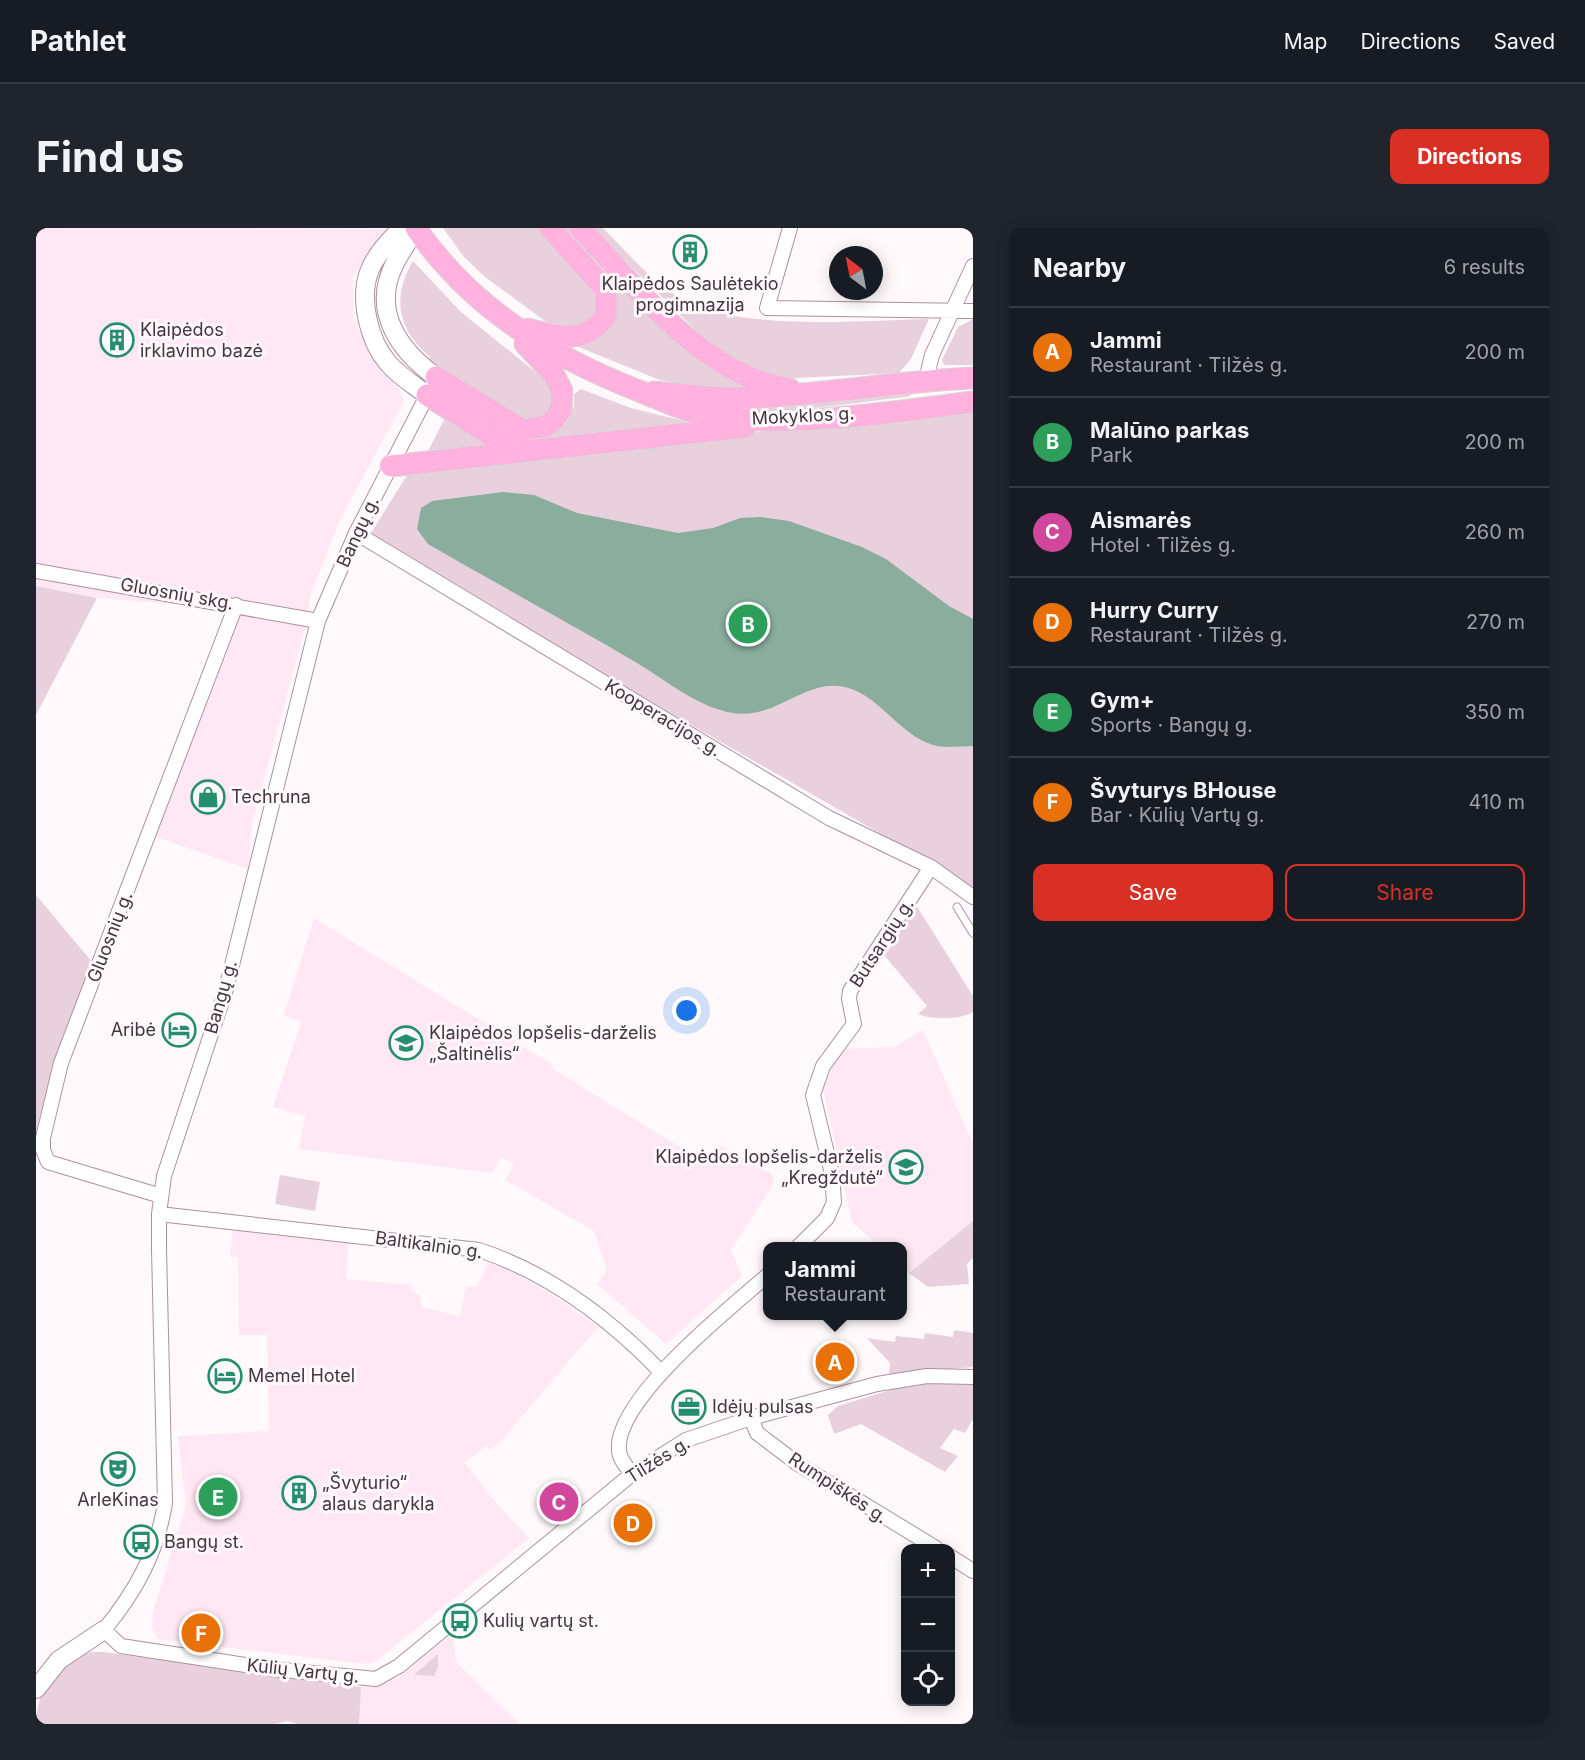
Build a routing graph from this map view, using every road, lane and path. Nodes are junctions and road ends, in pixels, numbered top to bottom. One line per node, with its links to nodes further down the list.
1 (402, 228): 12 (main road)
2 (415, 228): 9 (main road, Mokyklos g.); 12 (main road)
3 (550, 228): 9 (main road)
4 (580, 228): 14 (main road)
5 (790, 228): 7 (street)
6 (973, 267): 7 (street)
7 (953, 311): 8 (street); 11 (street)
8 (973, 311)
9 (507, 323): 12 (main road); 13 (main road, Mokyklos g.)
10 (973, 378): 11 (main road, Mokyklos g.)
11 (926, 380): 14 (main road, Mokyklos g.); 16 (main road)
12 (432, 386): 18 (main road); 19 (street, Bangų g.)
13 (638, 391): 14 (main road, Mokyklos g.); 17 (main road, Mokyklos g.)
14 (812, 392)
15 (973, 402): 16 (main road, Mokyklos g.)
16 (930, 407): 17 (main road, Mokyklos g.)
17 (787, 420): 18 (main road)
18 (522, 451): 19 (main road)
19 (391, 466): 20 (street, Bangų g.)
20 (356, 533): 23 (street, Bangų g.); 24 (street, Kooperacijos g.)
21 (36, 571): 22 (street, Gluosnių skg.)
22 (236, 605): 23 (street, Gluosnių skg.); 28 (street, Gluosnių g.)
23 (318, 621): 28 (street, Bangų g.)
24 (931, 867): 25 (street, Kooperacijos g.); 30 (street, Butsargių g.)
25 (973, 897)
26 (957, 907): 27 (lane)
27 (973, 933)
28 (161, 1196): 29 (street, Bangų g.)
29 (159, 1214): 32 (street, Baltikalnio g.); 39 (street, Bangų g.)
30 (803, 1242)
31 (763, 1280): 32 (street)
32 (661, 1372): 35 (street)
33 (973, 1377): 34 (street, Tilžės g.)
34 (752, 1418): 35 (street, Tilžės g.); 36 (street, Rumpiškės g.)
35 (632, 1474): 40 (street, Tilžės g.)
36 (929, 1544)
37 (955, 1560): 38 (street)
38 (973, 1571)
39 (104, 1630): 40 (street, Kūlių Vartų g.); 41 (main road)
40 (399, 1666)
41 (36, 1689)

